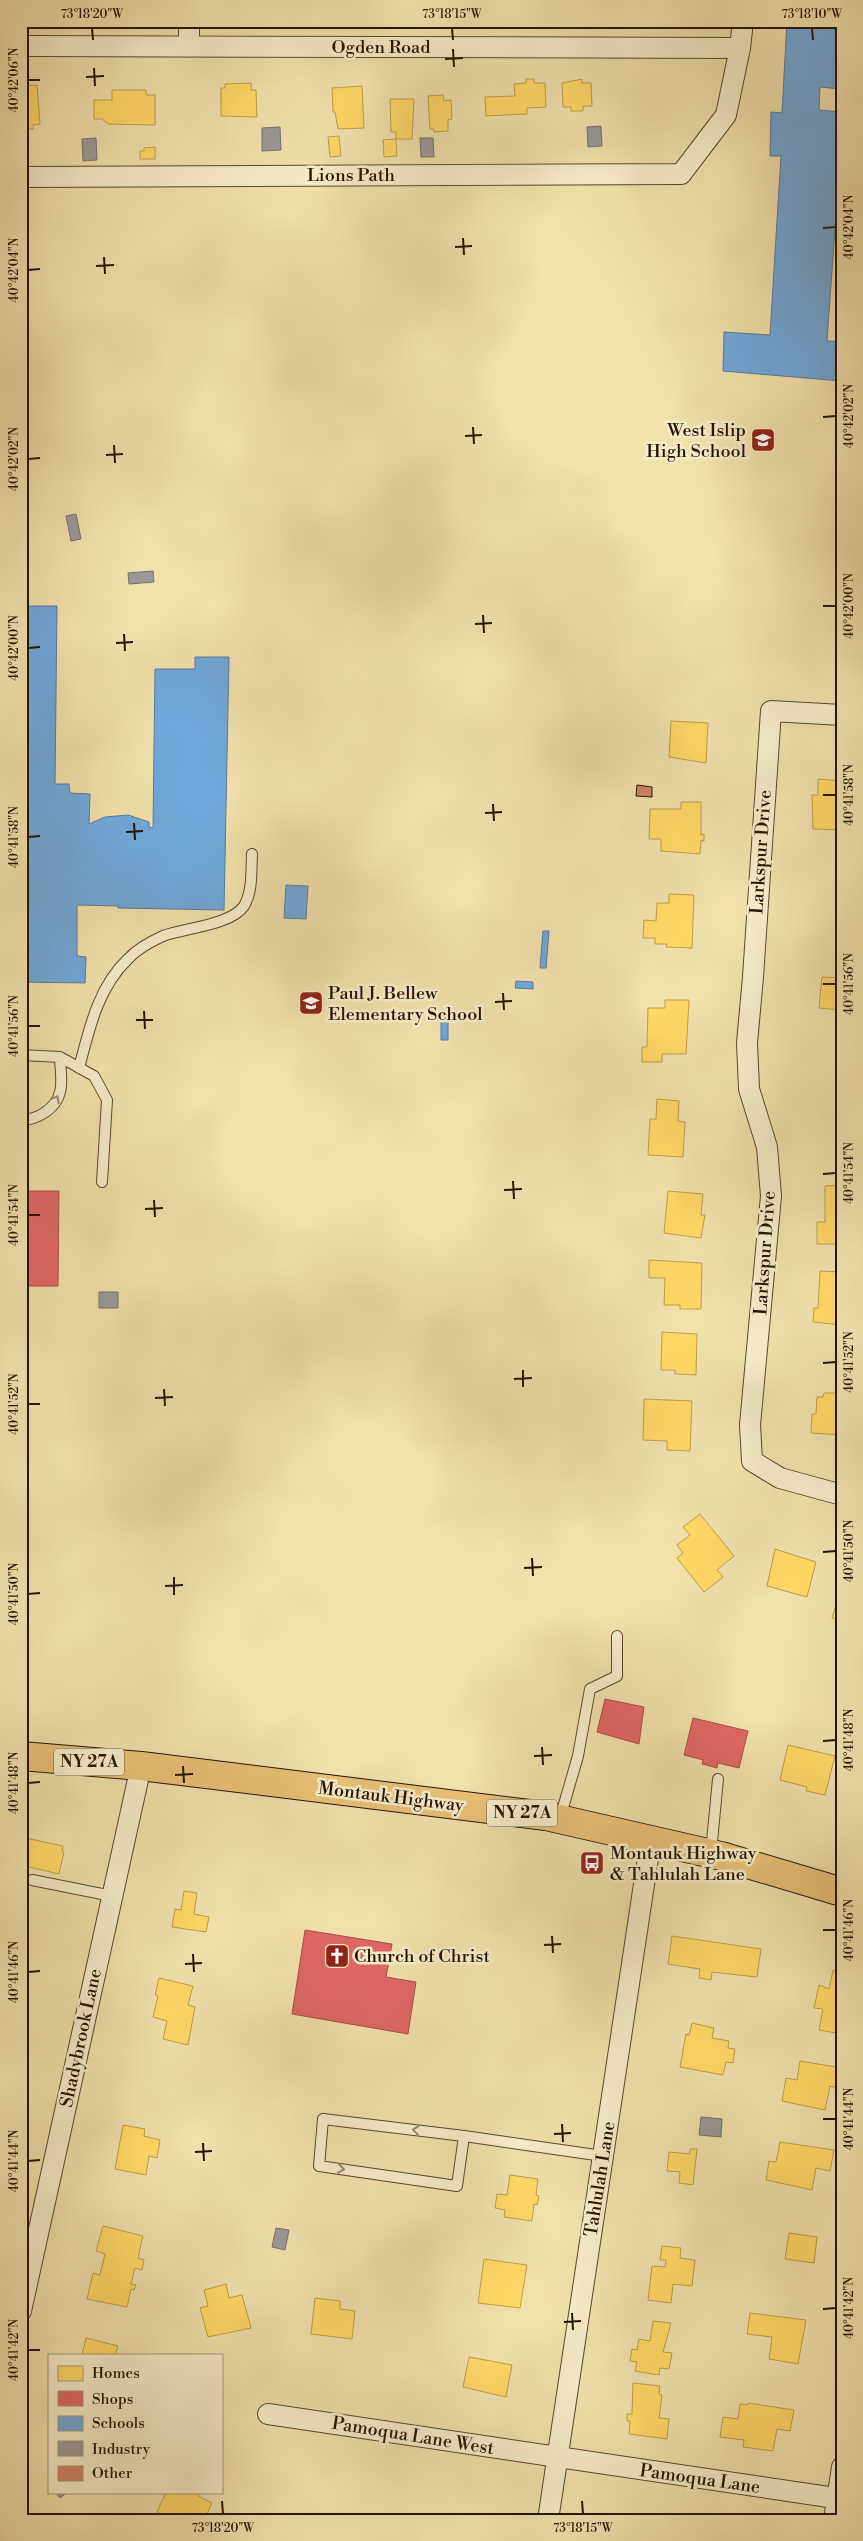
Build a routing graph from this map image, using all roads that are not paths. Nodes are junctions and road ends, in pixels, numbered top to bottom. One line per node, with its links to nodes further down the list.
1 (189, 21): 4 (street)
2 (743, 21): 5 (street)
3 (21, 46): 4 (street, Ogden Road)
4 (189, 47): 5 (street, Ogden Road)
5 (740, 48): 6 (street, Lions Path)
6 (21, 177)
7 (842, 715): 14 (street, Larkspur Drive)
8 (252, 854): 11 (lane)
9 (21, 1055): 10 (lane)
10 (60, 1057): 11 (lane); 12 (lane, one-way to 10)
11 (79, 1068): 13 (lane)
12 (21, 1120)
13 (102, 1182)
14 (842, 1494)
15 (616, 1636): 19 (lane)
16 (21, 1756): 17 (main road, Montauk Highway / NY 27A)
17 (141, 1766): 19 (main road, Montauk Highway / NY 27A); 24 (street, Shadybrook Lane)
18 (718, 1780): 21 (lane)
19 (560, 1819): 20 (main road, Montauk Highway / NY 27A)
20 (651, 1838): 21 (main road, Montauk Highway / NY 27A); 26 (street, Tahlulah Lane)
21 (711, 1853): 23 (main road, Montauk Highway / NY 27A)
22 (32, 1880): 24 (lane)
23 (842, 1892)
24 (112, 1896): 27 (street, Shadybrook Lane)
25 (464, 2136): 25 (lane, one-way to 25); 26 (lane)
26 (603, 2156): 29 (street, Tahlulah Lane)
27 (21, 2311)
28 (268, 2414): 29 (street, Pamoqua Lane West)
29 (558, 2459): 31 (street, Pamoqua Lane); 32 (street, Tahlulah Lane)
30 (842, 2467): 31 (street)
31 (839, 2498): 33 (street)
32 (548, 2520)
33 (834, 2520)

